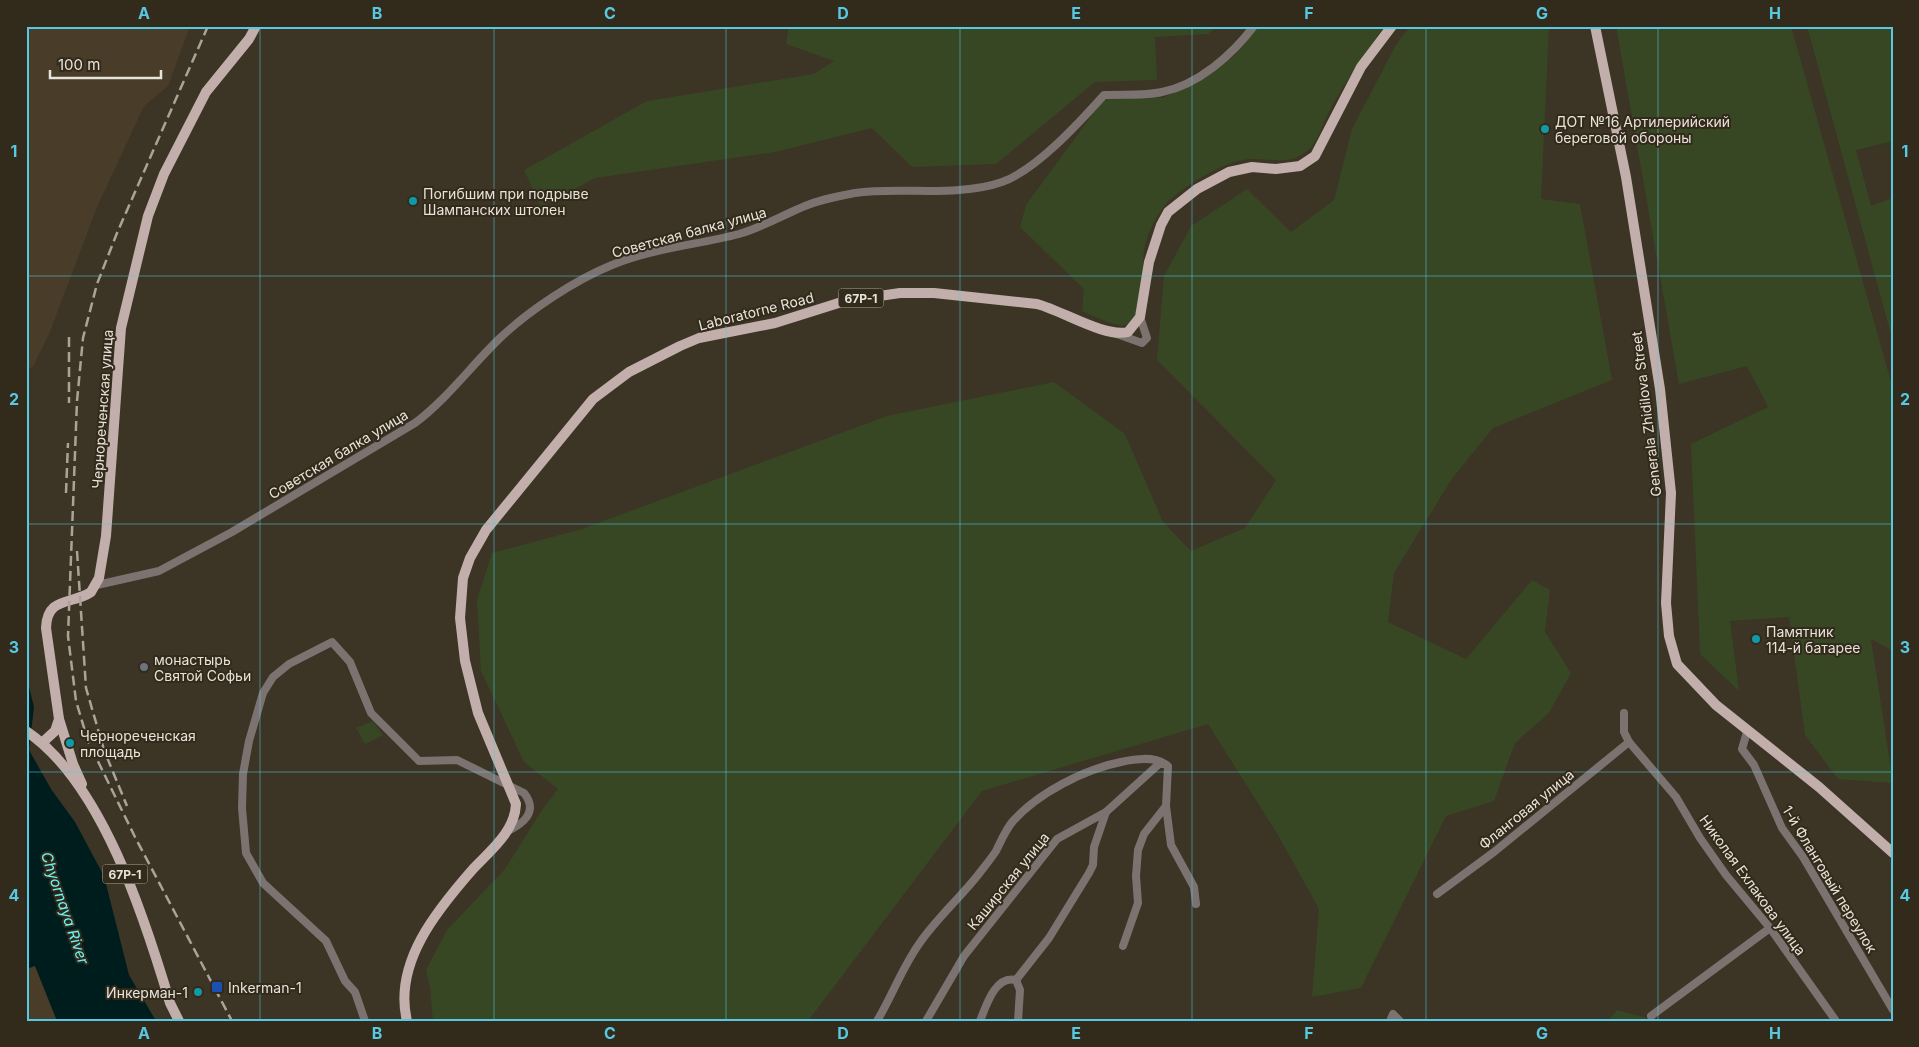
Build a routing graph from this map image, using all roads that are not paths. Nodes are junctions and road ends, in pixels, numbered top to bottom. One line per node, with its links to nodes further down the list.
1 (256, 26): 7 (main road, Чернореченская улица)
2 (1254, 26): 7 (street, Советская балка улица)
3 (1392, 26): 5 (main road)
4 (1595, 26): 10 (main road, Generala Zhidilova Street)
5 (1140, 317): 6 (main road); 6 (street)
6 (1114, 333): 15 (main road, Laboratorne Road / 67Р-1)
7 (97, 585): 9 (main road)
8 (1624, 713): 13 (street, Николая Ехлакова улица)
9 (59, 719): 12 (main road); 18 (main road)
10 (1747, 732): 19 (main road, Generala Zhidilova Street); 25 (street, 1-й Фланговый переулок)
11 (30, 733): 12 (main road, 67Р-1)
12 (43, 742): 18 (main road, 67Р-1)
13 (1629, 742): 20 (street, Фланговая улица); 22 (street, Николая Ехлакова улица)
14 (1162, 764): 16 (street); 17 (street, Каширская улица); 30 (street)
15 (507, 781): 28 (street); 29 (main road, 67Р-1)
16 (1166, 806): 21 (street); 23 (street)
17 (1106, 812): 24 (street); 31 (street, Каширская улица)
18 (99, 819): 27 (main road, 67Р-1)
19 (1893, 853)
20 (1437, 894)
21 (1196, 904)
22 (1770, 928): 26 (street); 36 (street, Николая Ехлакова улица)
23 (1123, 946)
24 (1016, 980): 32 (street); 33 (street)
25 (1893, 1010)
26 (1652, 1016)
27 (179, 1021)
28 (365, 1021)
29 (407, 1021)
30 (877, 1021)
31 (926, 1021)
32 (980, 1021)
33 (1018, 1021)
34 (1390, 1021): 35 (street)
35 (1400, 1021)
36 (1836, 1021)

